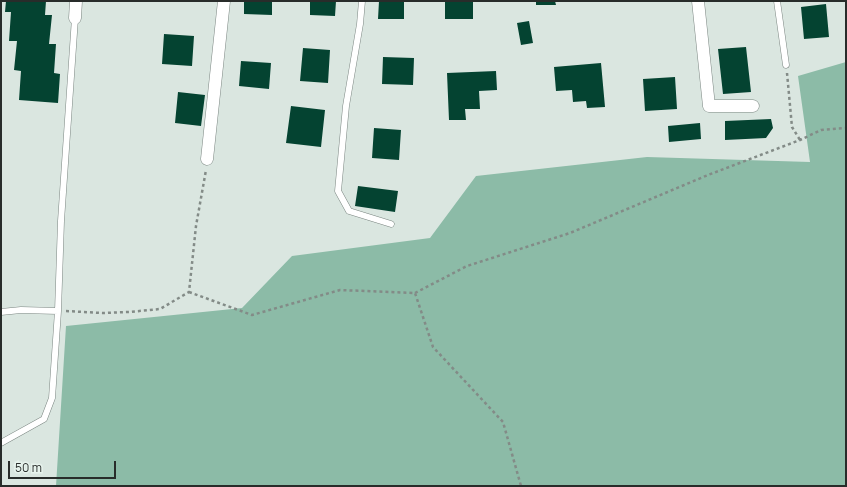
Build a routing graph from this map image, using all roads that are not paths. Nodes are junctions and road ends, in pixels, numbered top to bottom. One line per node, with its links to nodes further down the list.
1 (76, 1): 6 (street)
2 (224, 1): 9 (street)
3 (362, 1): 10 (lane)
4 (698, 1): 8 (street)
5 (777, 1): 7 (lane)
6 (75, 18): 11 (lane)
7 (786, 65)
8 (753, 106)
9 (207, 160)
10 (391, 224)
11 (58, 311): 12 (lane); 13 (lane)
12 (1, 312)
13 (1, 443)

